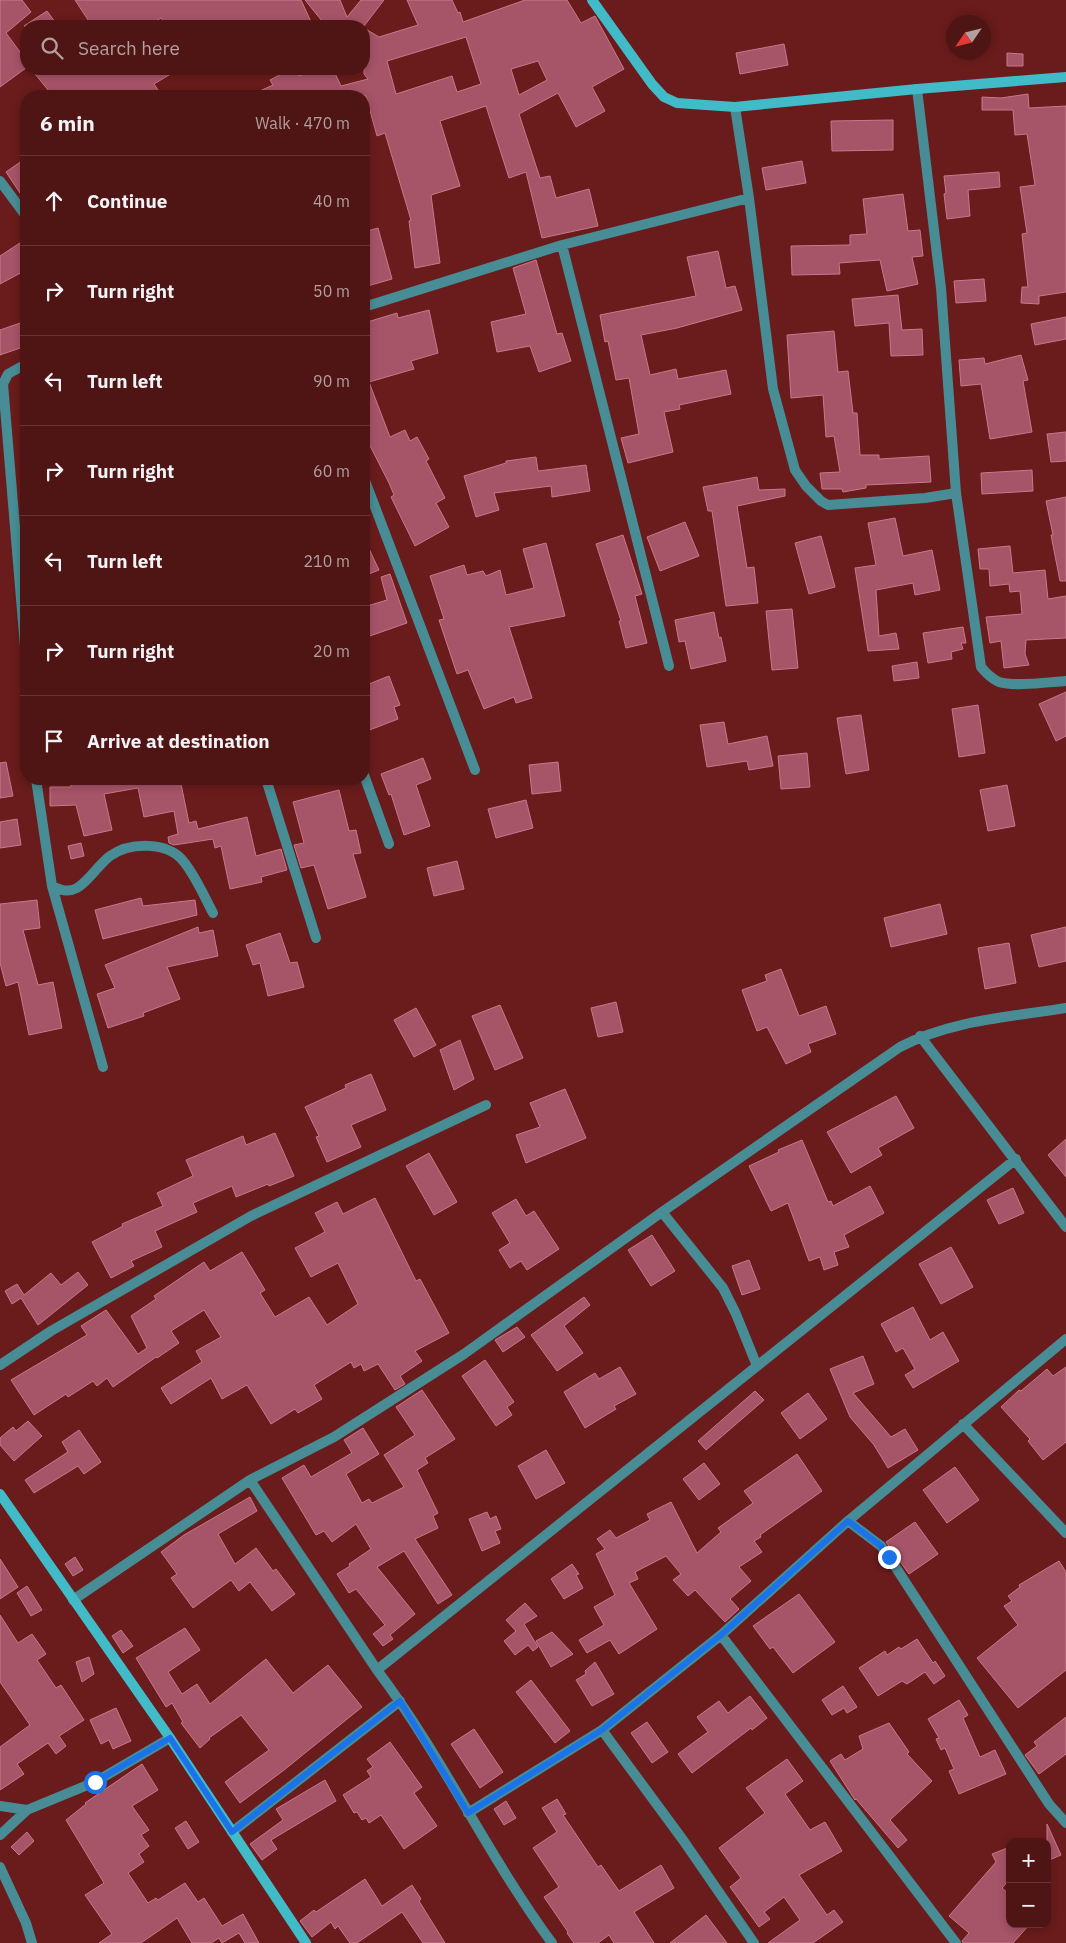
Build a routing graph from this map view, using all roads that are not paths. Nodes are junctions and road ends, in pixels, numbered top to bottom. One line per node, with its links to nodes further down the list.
1 (592, 0): 4 (street)
2 (1066, 77): 3 (street)
3 (917, 89): 4 (street); 11 (street)
4 (735, 107): 6 (street)
5 (0, 181): 7 (street)
6 (749, 198): 8 (street); 11 (street)
7 (20, 208)
8 (562, 245): 9 (street); 14 (street)
9 (370, 305)
10 (20, 367): 13 (street)
11 (956, 493): 15 (street)
12 (370, 494): 16 (street)
13 (20, 583)
14 (669, 666)
15 (1066, 681)
16 (475, 770)
17 (37, 785): 21 (street)
18 (268, 785): 23 (street)
19 (368, 785): 20 (street)
20 (389, 844)
21 (52, 886): 22 (street); 26 (street)
22 (213, 913)
23 (316, 938)
24 (1066, 1008): 25 (street)
25 (920, 1036): 28 (street); 29 (street)
26 (103, 1067)
27 (486, 1105): 32 (street)
28 (1016, 1159): 30 (street); 33 (street)
29 (662, 1212): 33 (street); 35 (street)
30 (1066, 1227)
31 (1066, 1339): 34 (street)
32 (0, 1365)
33 (757, 1366): 41 (street)
34 (963, 1424): 37 (street); 38 (street)
35 (250, 1480): 39 (street); 41 (street)
36 (0, 1494): 39 (street)
37 (848, 1521): 40 (street); 48 (street)
38 (1066, 1533)
39 (73, 1600): 44 (street)
40 (721, 1635): 43 (street); 56 (street)
41 (377, 1670): 42 (street)
42 (400, 1701): 47 (street); 49 (street)
43 (602, 1730): 47 (street); 55 (street)
44 (170, 1738): 46 (street); 49 (street)
45 (0, 1806): 46 (street)
46 (27, 1810): 50 (street)
47 (468, 1813): 54 (street)
48 (1066, 1823)
49 (232, 1832): 53 (street)
50 (0, 1835)
51 (0, 1867): 52 (street)
52 (32, 1943)
53 (306, 1943)
54 (552, 1943)
55 (754, 1943)
56 (956, 1943)

